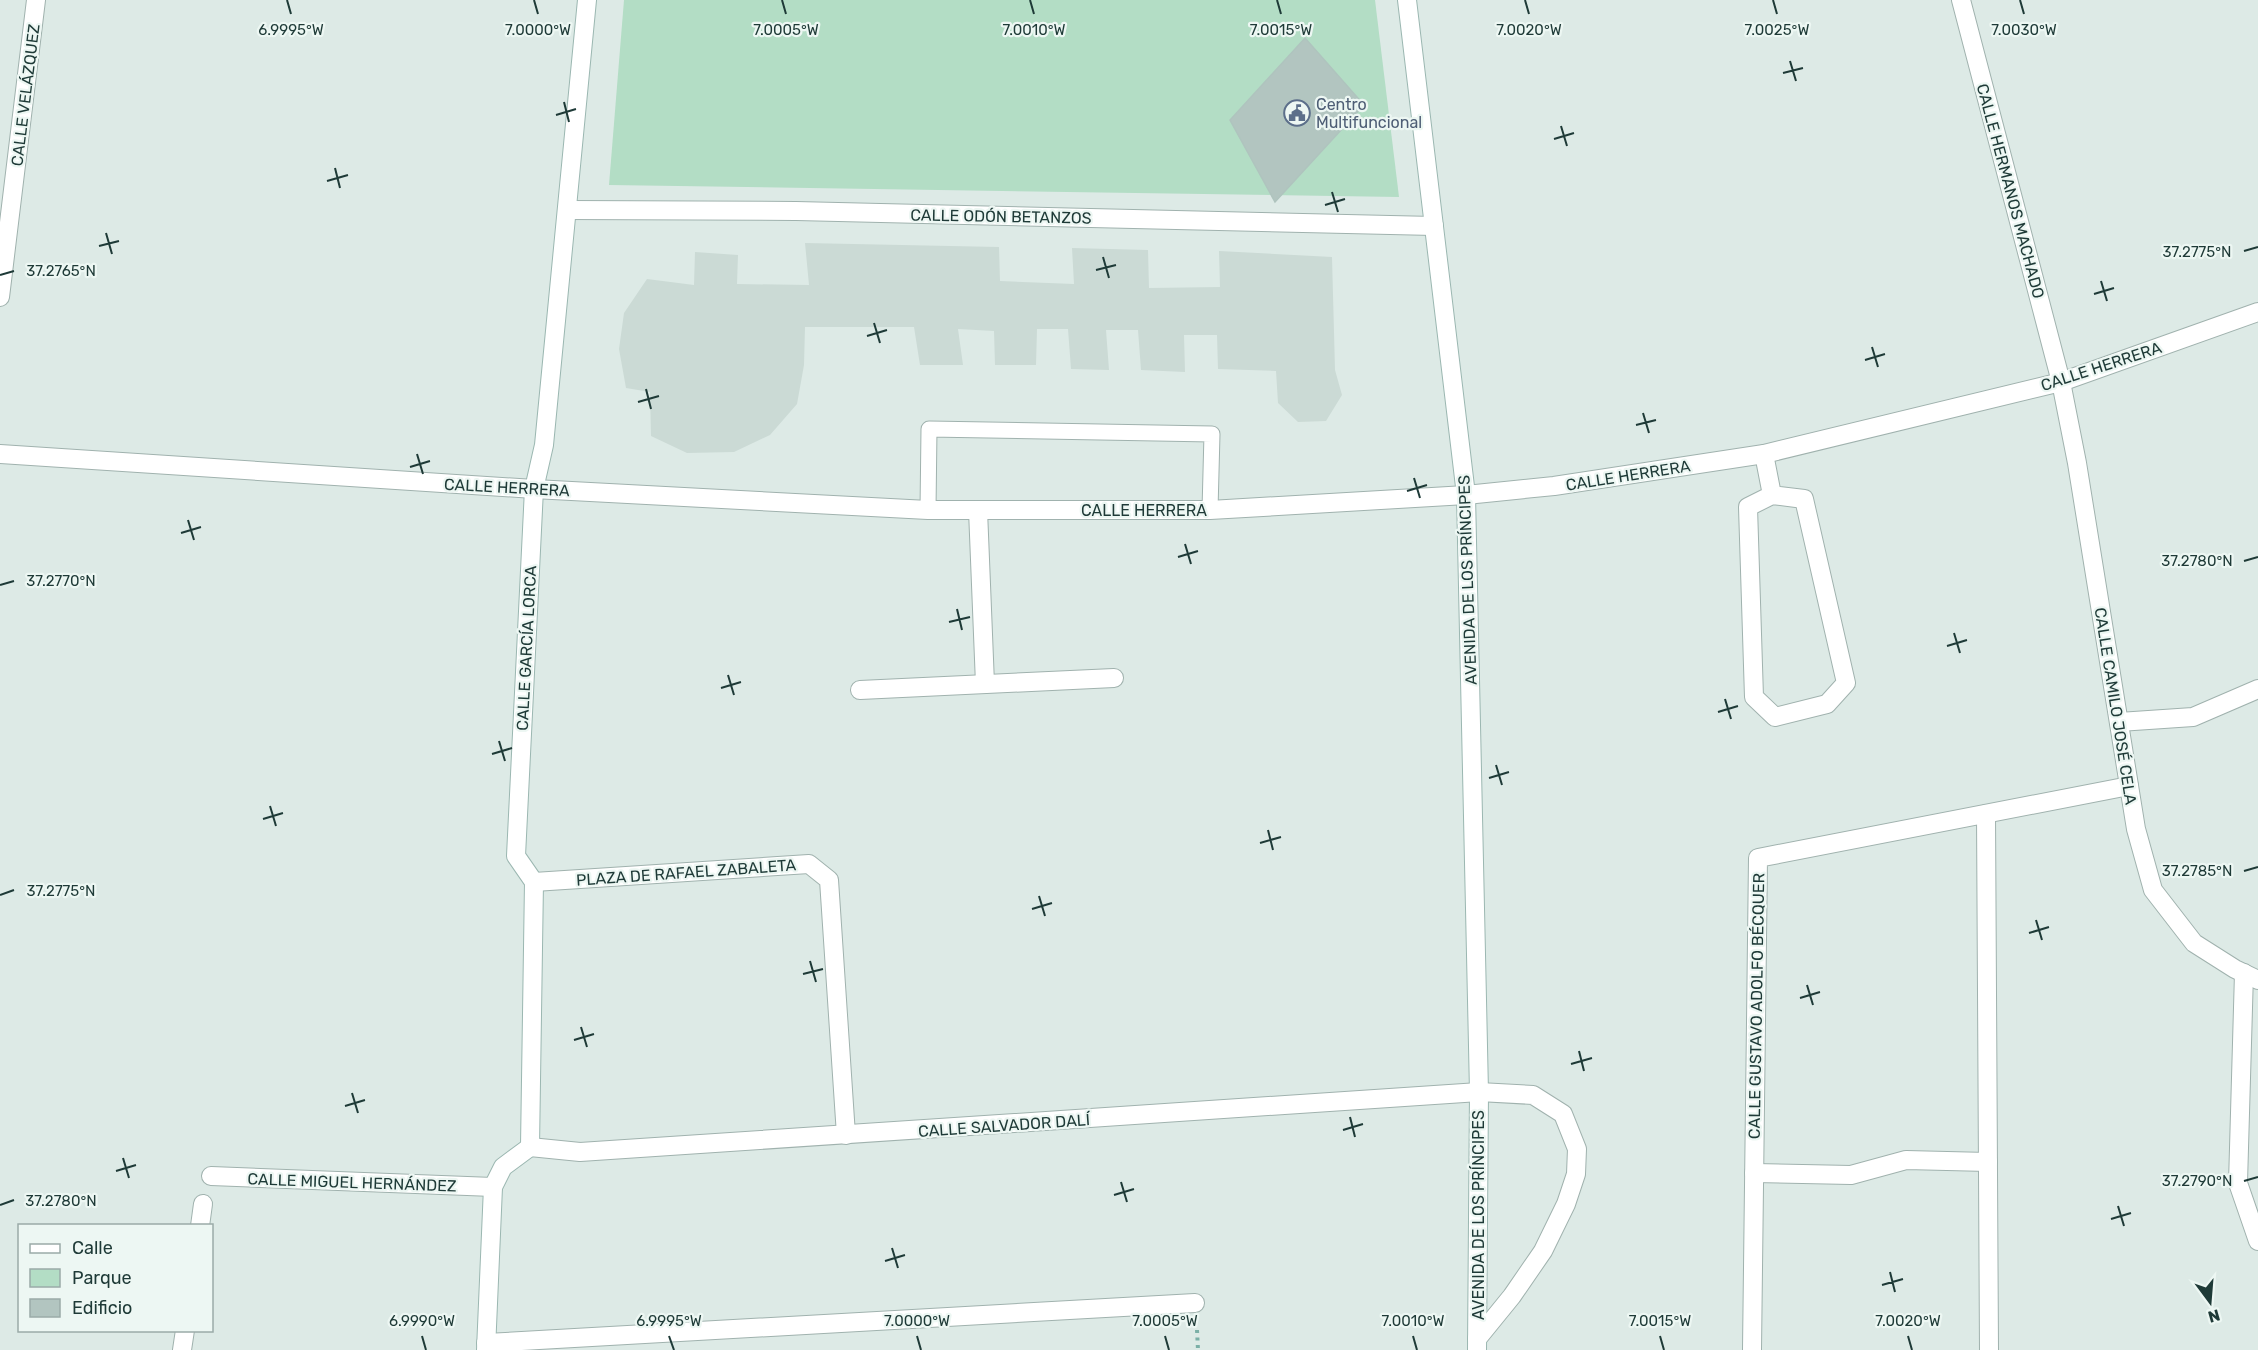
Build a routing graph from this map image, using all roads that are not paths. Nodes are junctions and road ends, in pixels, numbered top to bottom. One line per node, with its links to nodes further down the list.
1 (36, 0): 7 (street, CALLE VELÁZQUEZ)
2 (587, 0): 5 (street, CALLE GARCÍA LORCA)
3 (1407, 0): 6 (street, AVENIDA DE LOS PRÍNCIPES)
4 (1961, 0): 9 (street, CALLE HERMANOS MACHADO)
5 (568, 210): 6 (street, CALLE ODÓN BETANZOS); 12 (street, CALLE GARCÍA LORCA)
6 (1434, 226): 13 (street, AVENIDA DE LOS PRÍNCIPES)
7 (0, 297)
8 (2258, 312): 9 (street, CALLE HERRERA)
9 (2061, 382): 11 (street, CALLE HERRERA); 22 (street, CALLE CAMILO JOSÉ CELA)
10 (0, 454): 12 (street, CALLE HERRERA)
11 (1764, 454): 13 (street, CALLE HERRERA); 14 (street)
12 (534, 489): 15 (street, CALLE HERRERA); 25 (street, CALLE GARCÍA LORCA)
13 (1466, 495): 17 (street, CALLE HERRERA); 27 (street, AVENIDA DE LOS PRÍNCIPES)
14 (1772, 495): 14 (street)
15 (927, 510): 16 (street, CALLE HERRERA); 17 (lane)
16 (978, 510): 17 (street, CALLE HERRERA); 19 (street)
17 (1210, 510)
18 (1114, 678): 19 (street)
19 (985, 684): 21 (street)
20 (2258, 689): 22 (street)
21 (860, 690)
22 (2119, 722): 23 (street, CALLE CAMILO JOSÉ CELA)
23 (2129, 786): 24 (street, CALLE GUSTAVO ADOLFO BÉCQUER); 26 (street, CALLE CAMILO JOSÉ CELA)
24 (1986, 814): 30 (street); 31 (street, CALLE GUSTAVO ADOLFO BÉCQUER)
25 (534, 882): 28 (street, PLAZA DE RAFAEL ZABALETA); 29 (street)
26 (2251, 976): 36 (street)
27 (1479, 1092): 28 (street, CALLE SALVADOR DALÍ); 39 (street, AVENIDA DE LOS PRÍNCIPES); 39 (street, AVENIDA DE LOS PRÍNCIPES)
28 (846, 1135): 29 (street, CALLE SALVADOR DALÍ)
29 (530, 1147): 33 (street)
30 (1988, 1162): 31 (street); 43 (street)
31 (1754, 1173): 42 (street, CALLE GUSTAVO ADOLFO BÉCQUER)
32 (211, 1176): 33 (street, CALLE MIGUEL HERNÁNDEZ)
33 (493, 1187): 40 (street)
34 (203, 1204): 35 (street)
35 (200, 1224)
36 (2257, 1235)
37 (1195, 1303): 40 (street)
38 (185, 1332): 41 (street)
39 (1477, 1344)
40 (486, 1346)
41 (182, 1350)
42 (1752, 1350)
43 (1989, 1350)

